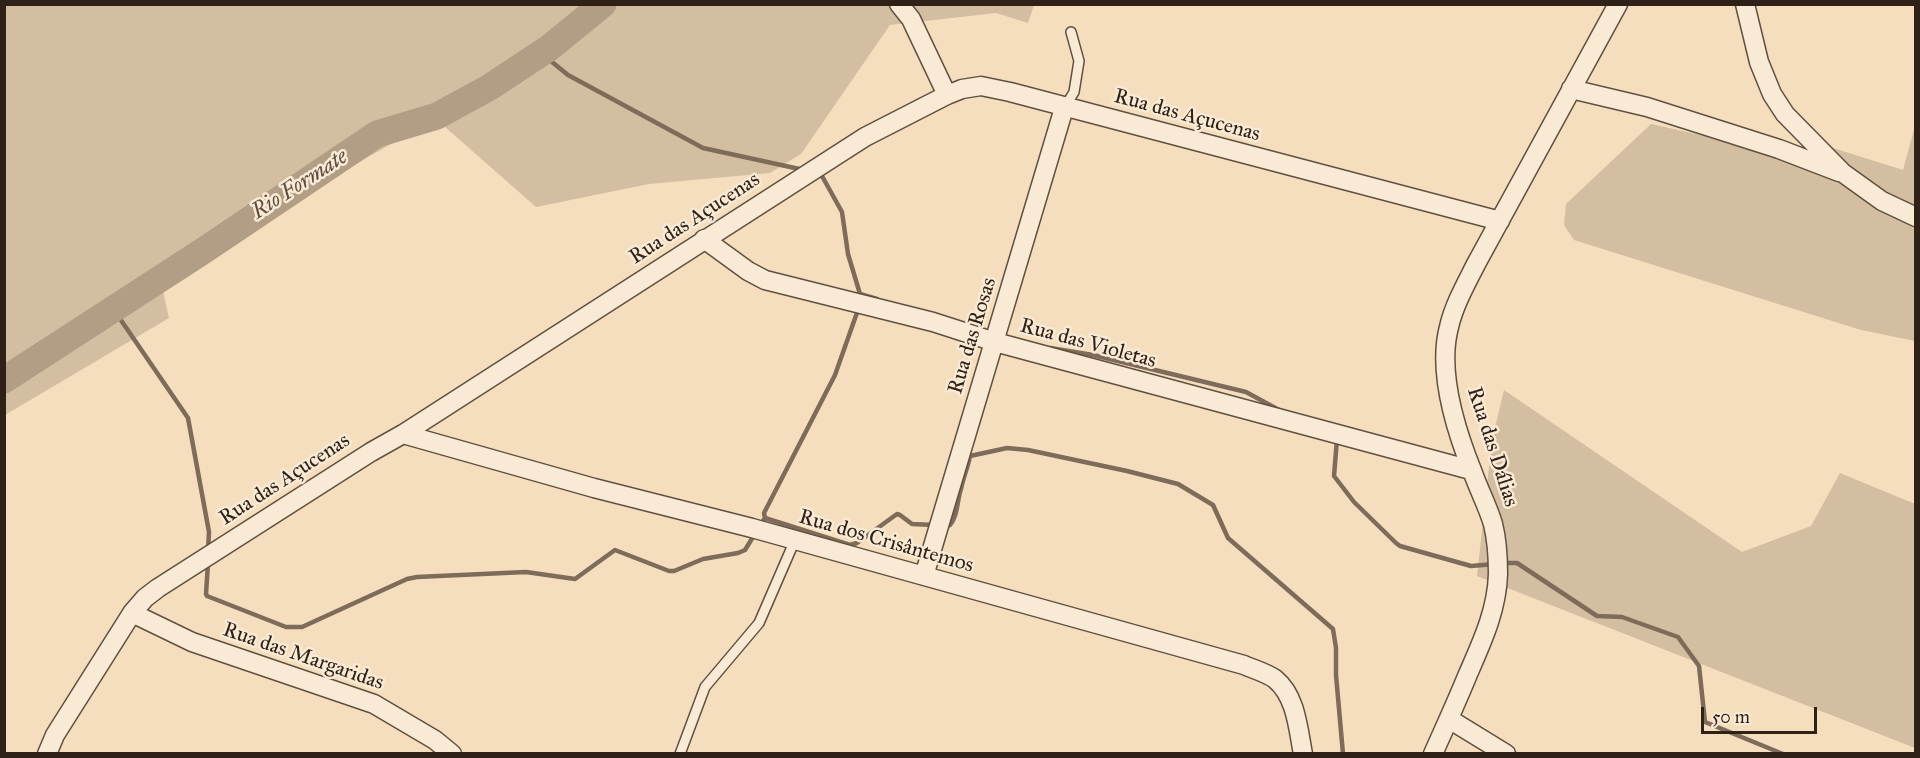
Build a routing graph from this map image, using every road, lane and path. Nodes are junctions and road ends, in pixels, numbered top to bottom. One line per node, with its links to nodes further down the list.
1 (898, 4): 6 (street)
2 (1618, 4): 5 (street, Rua das Dálias)
3 (1745, 4): 8 (street)
4 (1071, 32): 7 (lane)
5 (1571, 89): 8 (street); 10 (street, Rua das Dálias)
6 (947, 94): 7 (street, Rua das Açucenas); 11 (street, Rua das Açucenas)
7 (1064, 108): 10 (street, Rua das Açucenas); 12 (street, Rua das Rosas)
8 (1843, 173): 9 (street)
9 (1916, 217)
10 (1500, 222): 14 (street, Rua das Dálias)
11 (704, 239): 12 (street, Rua das Violetas); 13 (street, Rua das Açucenas)
12 (995, 342): 14 (street, Rua das Violetas); 16 (street, Rua das Rosas)
13 (403, 434): 15 (street, Rua dos Crisântemos); 17 (street, Rua das Açucenas)
14 (1471, 470): 18 (street, Rua das Dálias)
15 (795, 540): 16 (street, Rua dos Crisântemos); 21 (lane)
16 (924, 576): 22 (street, Rua dos Crisântemos)
17 (132, 613): 19 (street, Rua das Açucenas); 20 (street, Rua das Margaridas)
18 (1449, 719): 23 (street, Rua das Dálias); 24 (street)
19 (47, 753)
20 (452, 753)
21 (681, 753)
22 (1303, 753)
23 (1434, 753)
24 (1506, 753)

